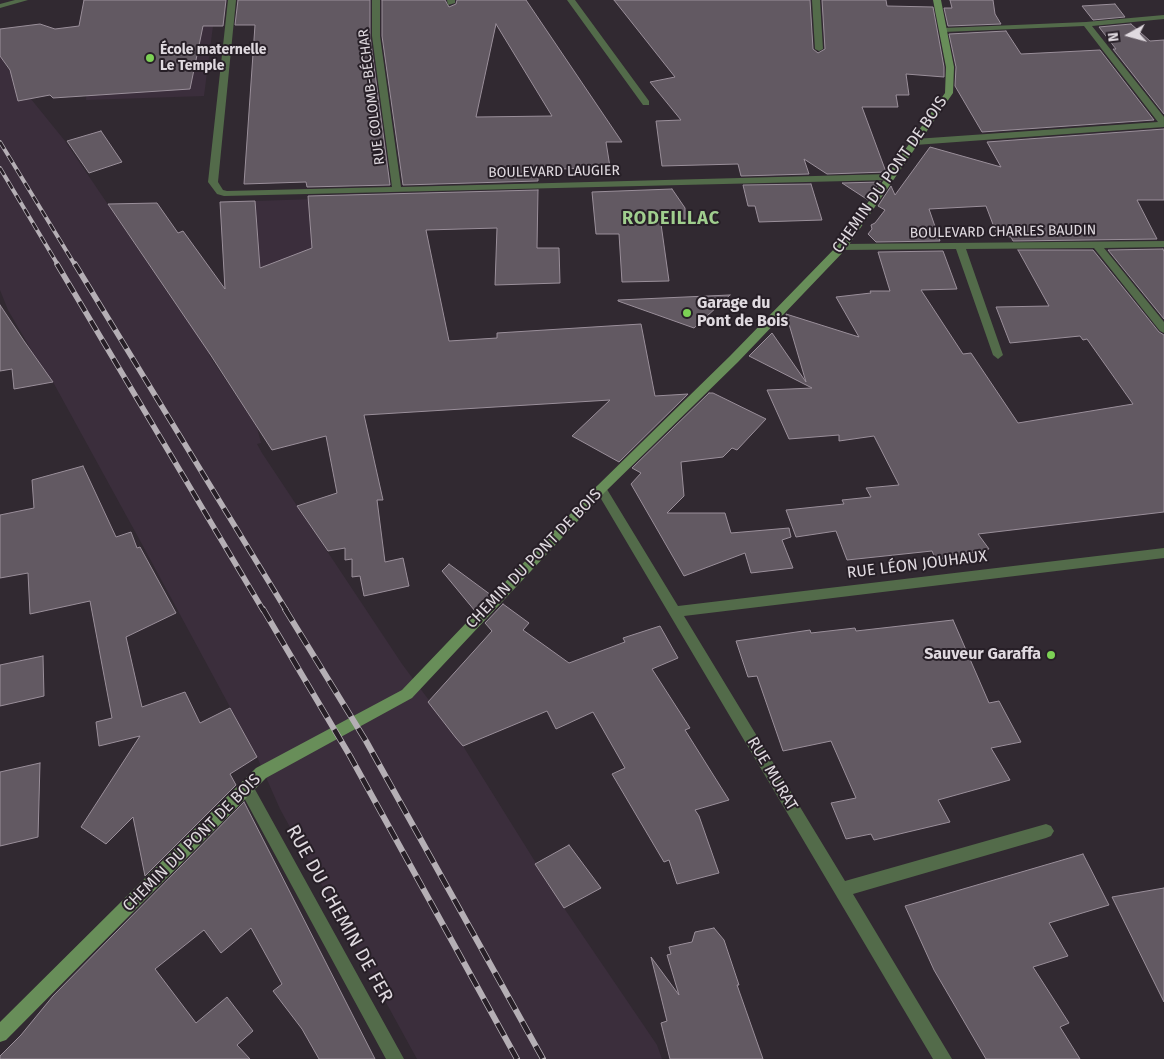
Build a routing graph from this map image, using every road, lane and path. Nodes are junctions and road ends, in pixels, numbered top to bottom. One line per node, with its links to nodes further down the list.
1 (24, 0): 7 (street)
2 (232, 0): 16 (street, BOULEVARD LAUGIER)
3 (376, 0): 16 (street, RUE COLOMB-BÉCHAR)
4 (571, 0): 12 (street)
5 (816, 0): 11 (street)
6 (937, 0): 10 (street, CHEMIN DU PONT DE BOIS)
7 (0, 6)
8 (1164, 17): 9 (street)
9 (1086, 24): 10 (street); 13 (street)
10 (944, 30): 14 (street, CHEMIN DU PONT DE BOIS)
11 (820, 49)
12 (646, 103)
13 (1164, 124): 14 (street)
14 (915, 142): 15 (street, CHEMIN DU PONT DE BOIS)
15 (890, 177): 16 (street, BOULEVARD LAUGIER); 20 (street, CHEMIN DU PONT DE BOIS)
16 (397, 190)
17 (1164, 244): 18 (street, BOULEVARD CHARLES BAUDIN)
18 (1097, 245): 19 (street, BOULEVARD CHARLES BAUDIN); 21 (street)
19 (960, 246): 20 (street, BOULEVARD CHARLES BAUDIN); 22 (street)
20 (842, 247): 23 (street, CHEMIN DU PONT DE BOIS)
21 (1164, 329)
22 (998, 355)
23 (600, 489): 25 (street, RUE MURAT); 26 (street, CHEMIN DU PONT DE BOIS)
24 (1164, 553): 25 (street, RUE LÉON JOUHAUX)
25 (674, 612): 28 (street, RUE MURAT)
26 (247, 788): 29 (street, CHEMIN DU PONT DE BOIS); 30 (street, RUE DU CHEMIN DE FER)
27 (1046, 831): 28 (street)
28 (842, 890): 31 (street, RUE MURAT)
29 (0, 1034)
30 (395, 1059)
31 (943, 1059)

